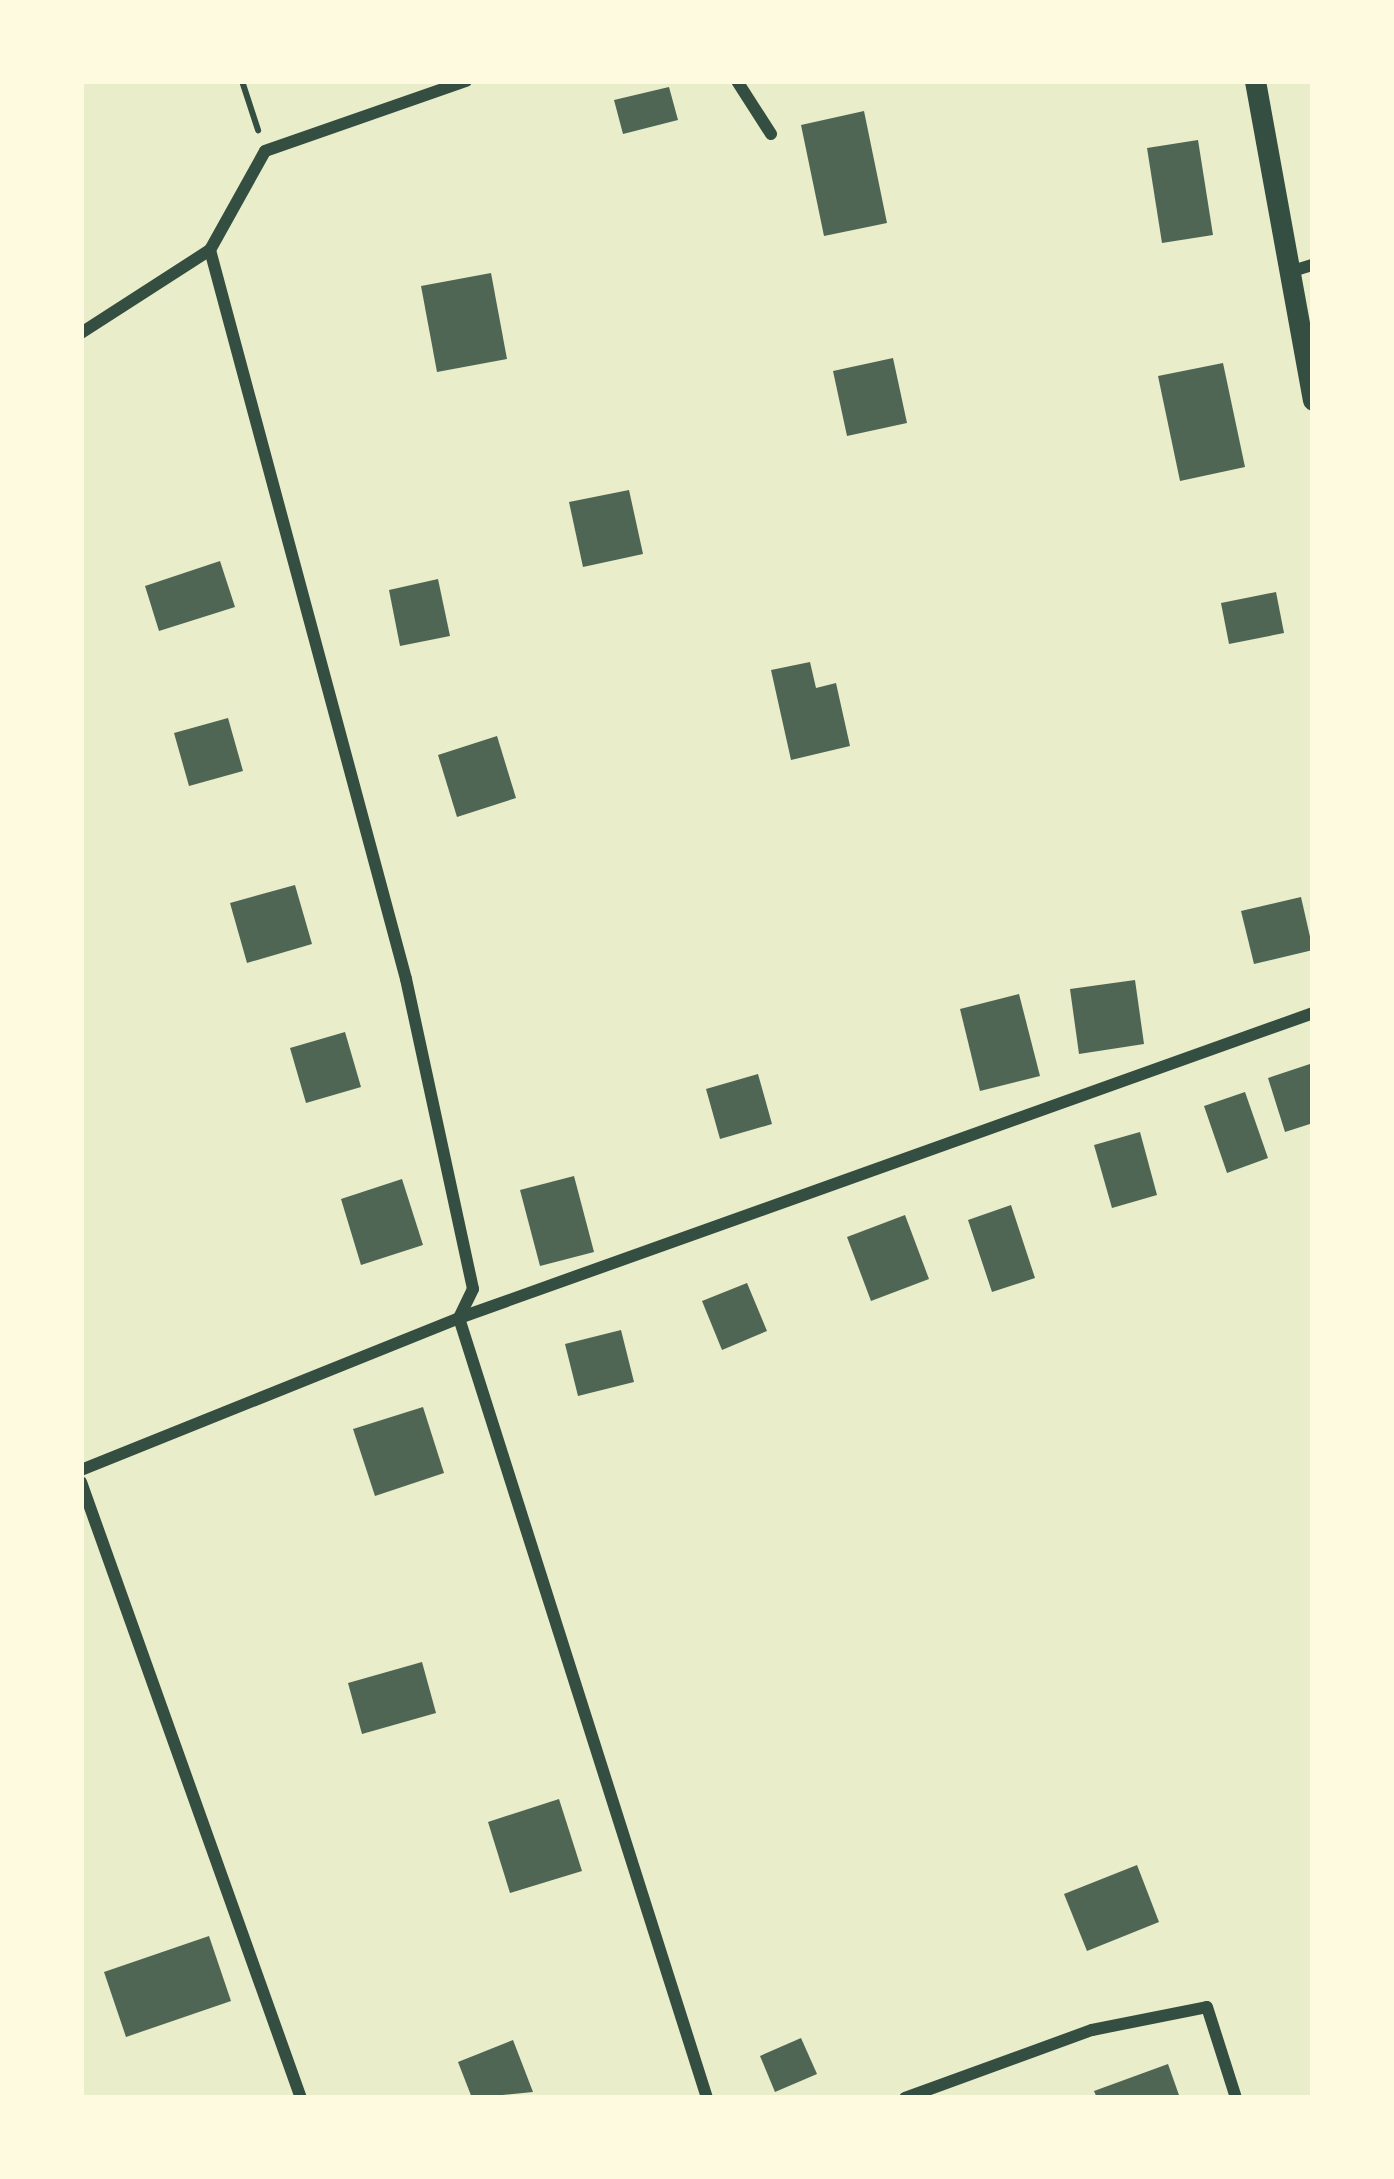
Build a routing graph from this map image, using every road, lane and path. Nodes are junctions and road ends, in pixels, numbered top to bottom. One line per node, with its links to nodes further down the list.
1 (242, 81): 6 (path)
2 (466, 81): 6 (street)
3 (737, 81): 5 (street)
4 (1255, 81): 9 (street)
5 (771, 134)
6 (265, 151): 7 (street)
7 (211, 250): 10 (street); 13 (street)
8 (1313, 265): 9 (street)
9 (1286, 273): 11 (street)
10 (81, 333)
11 (1313, 400)
12 (1313, 1013): 13 (street)
13 (459, 1318): 14 (street); 17 (street)
14 (81, 1470)
15 (81, 1482): 16 (street)
16 (301, 2098)
17 (707, 2098)
18 (904, 2098): 19 (street)
19 (1236, 2098)

